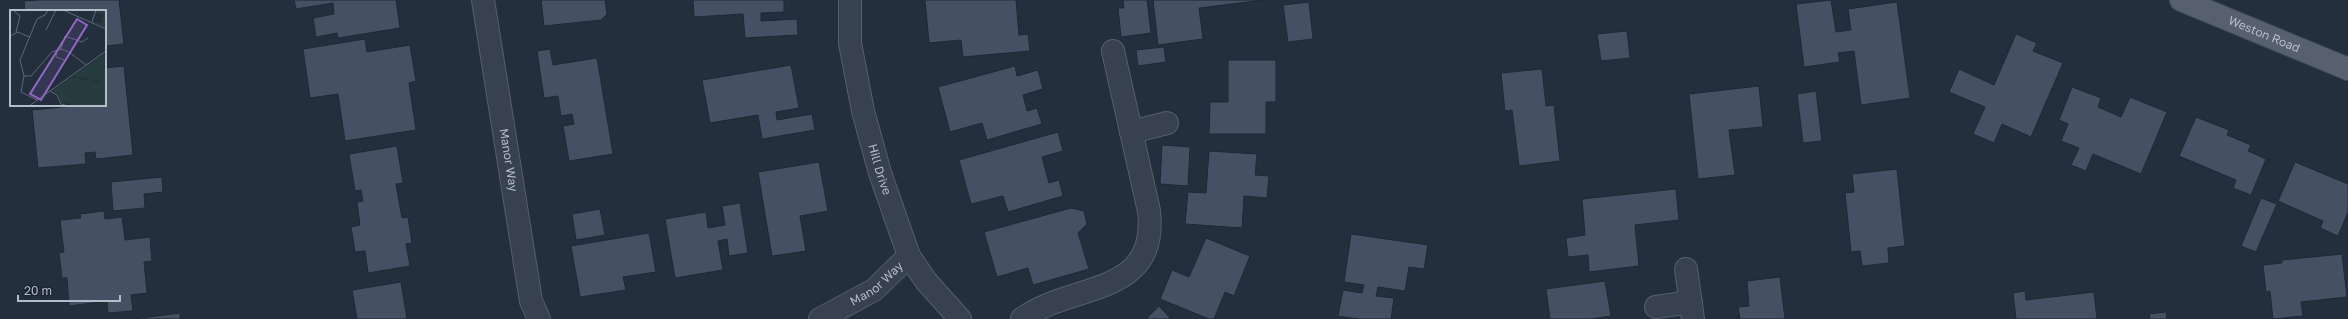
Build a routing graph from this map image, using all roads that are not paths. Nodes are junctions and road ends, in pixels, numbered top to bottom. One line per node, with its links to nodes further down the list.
1 (483, 0): 12 (street, Manor Way)
2 (850, 0): 8 (street, Hill Drive)
3 (2181, 0): 5 (main road, Weston Road)
4 (1112, 50): 7 (street)
5 (2348, 69)
6 (1167, 124): 7 (street)
7 (1131, 132): 15 (street)
8 (909, 256): 13 (street, Manor Way); 14 (street, Hill Drive)
9 (1686, 269): 11 (street)
10 (1656, 307): 11 (street)
11 (1692, 311)
12 (539, 319)
13 (820, 319)
14 (960, 319)
15 (1022, 319)

